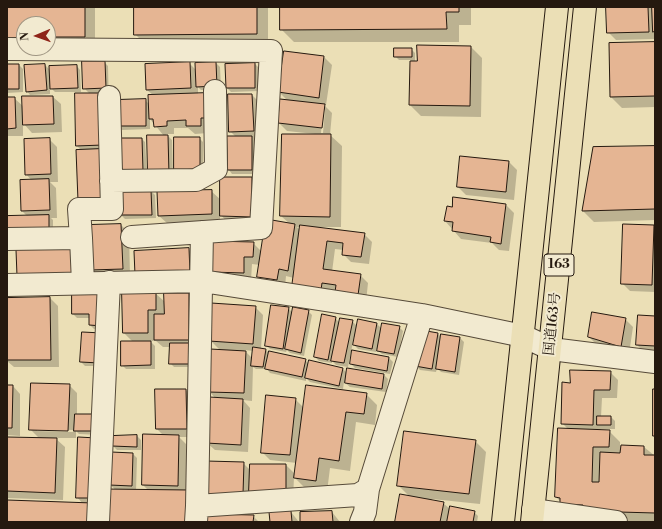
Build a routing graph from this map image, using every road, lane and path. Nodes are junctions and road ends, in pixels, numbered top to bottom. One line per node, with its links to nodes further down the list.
1 (557, 7): 16 (highway, 国道163号 / 163)
2 (585, 7): 17 (highway, 国道163号 / 163)
3 (7, 49): 7 (street)
4 (214, 91): 6 (street)
5 (109, 97): 6 (street)
6 (111, 181): 9 (street)
7 (202, 232): 8 (street); 11 (street)
8 (132, 237)
9 (81, 238): 10 (street); 13 (street)
10 (7, 239)
11 (202, 281): 12 (street); 15 (street); 20 (street)
12 (109, 282): 13 (street); 22 (street)
13 (83, 283): 14 (street)
14 (7, 285)
15 (422, 315): 16 (street); 19 (street)
16 (523, 336): 17 (street); 24 (highway, 国道163号 / 163)
17 (550, 349): 18 (street); 21 (highway, 国道163号 / 163)
18 (655, 362)
19 (368, 489): 20 (street); 23 (street)
20 (197, 514)
21 (532, 516): 25 (street)
22 (98, 522)
23 (361, 522)
24 (503, 522)
25 (616, 522)

